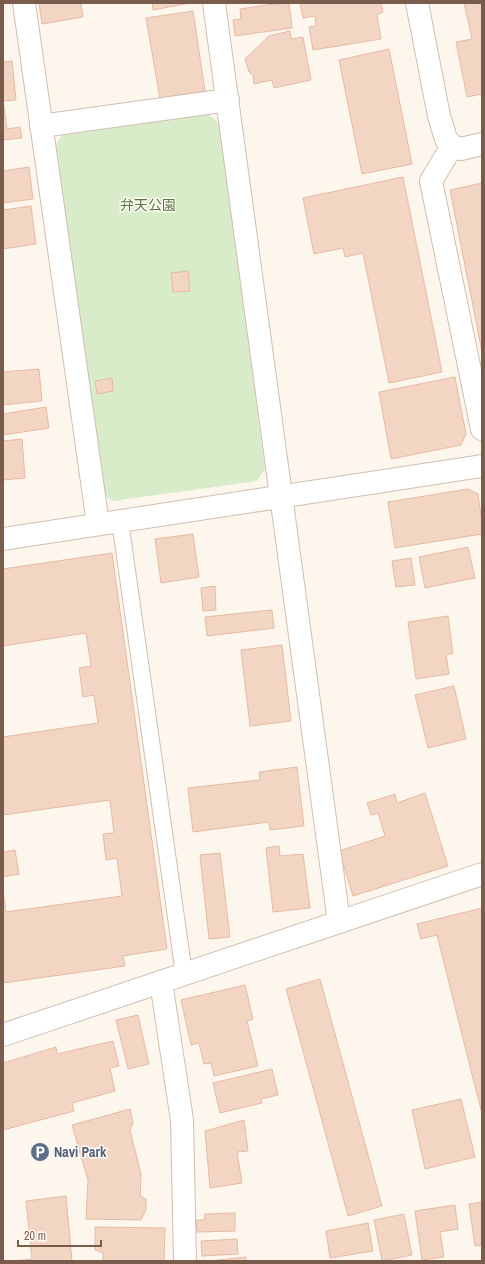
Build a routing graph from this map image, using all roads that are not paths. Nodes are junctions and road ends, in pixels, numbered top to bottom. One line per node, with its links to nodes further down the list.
1 (24, 3): 5 (street)
2 (214, 3): 4 (street)
3 (417, 3): 7 (street)
4 (228, 100): 5 (street); 10 (street)
5 (41, 126): 12 (street)
6 (482, 144): 7 (street)
7 (452, 146): 8 (street)
8 (482, 429)
9 (482, 466): 10 (street)
10 (280, 496): 11 (street); 15 (street)
11 (120, 521): 12 (street); 16 (lane)
12 (98, 524): 13 (street)
13 (3, 539)
14 (482, 874): 15 (street)
15 (339, 922): 16 (street)
16 (184, 974): 17 (street)
17 (161, 982): 18 (street); 19 (street)
18 (3, 1035)
19 (185, 1261)

